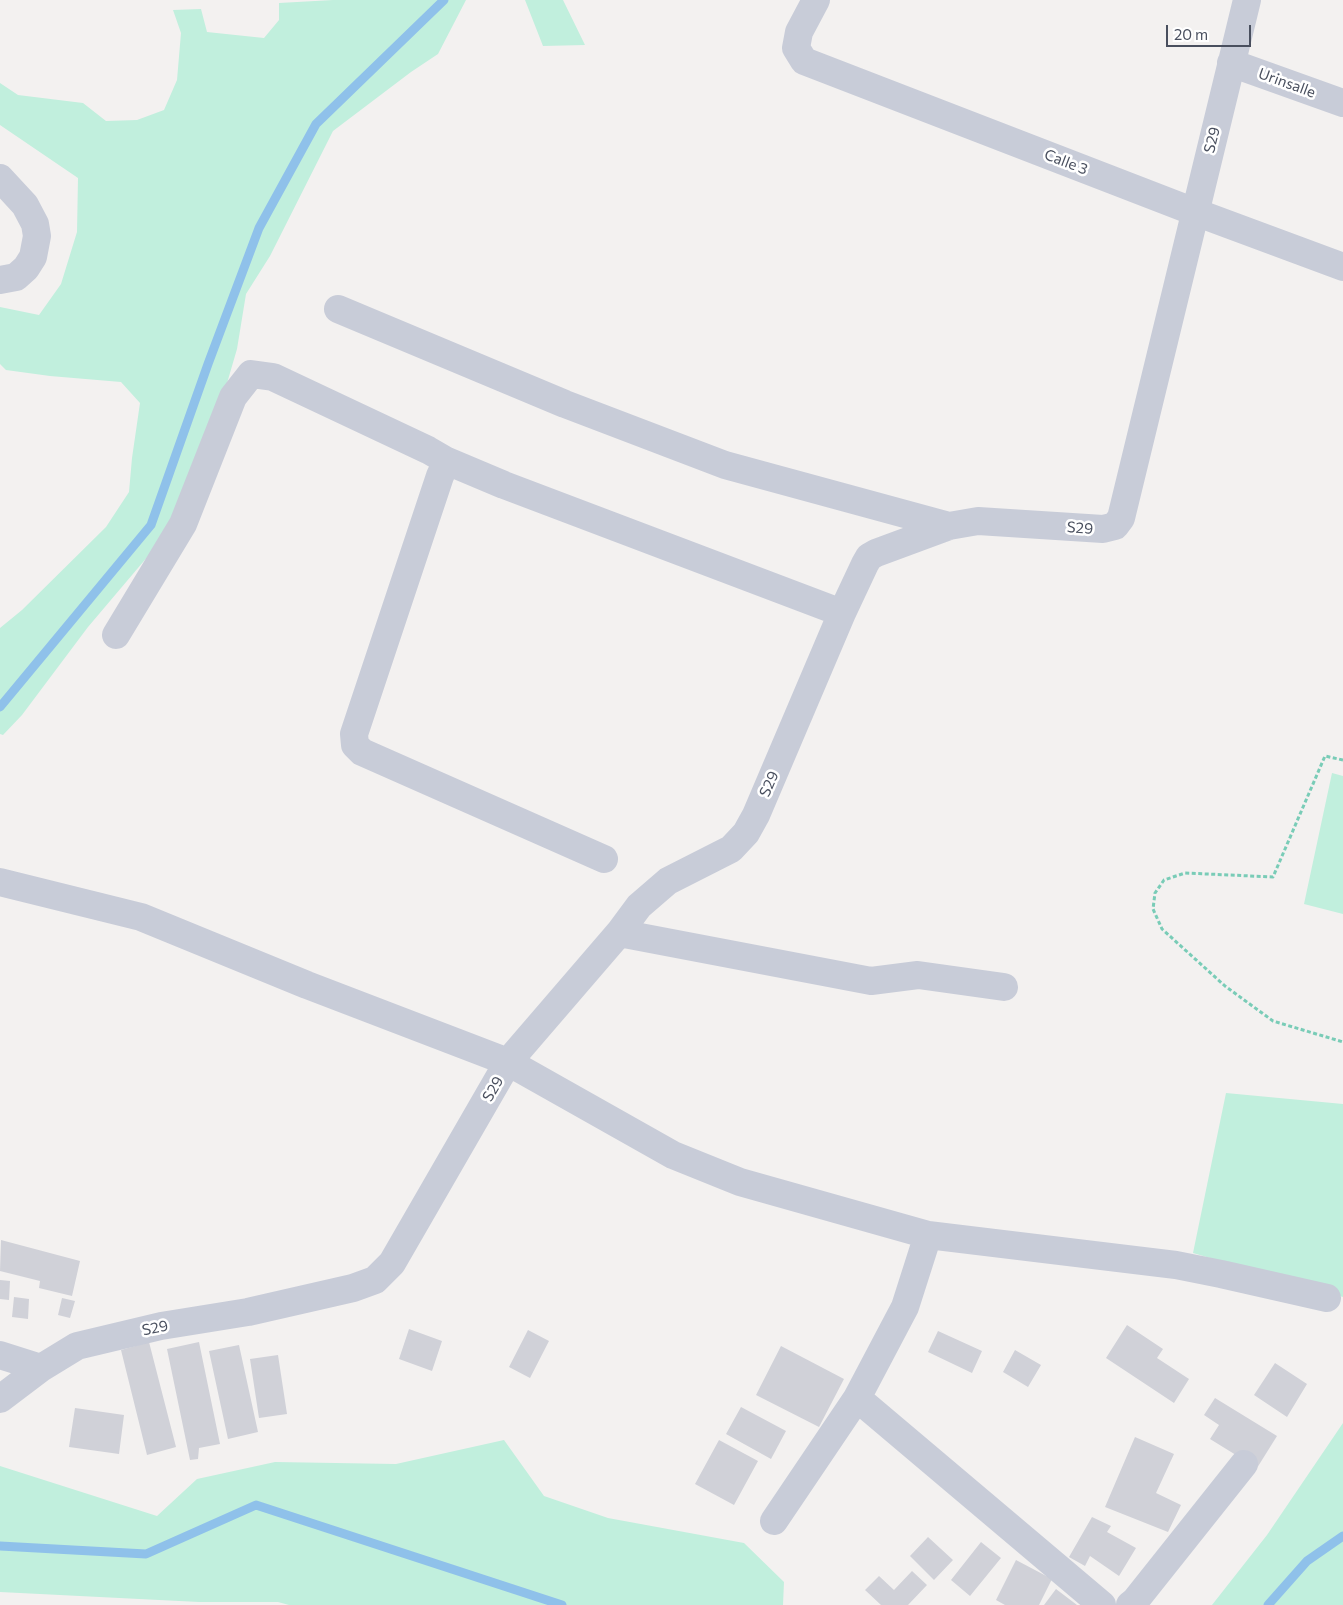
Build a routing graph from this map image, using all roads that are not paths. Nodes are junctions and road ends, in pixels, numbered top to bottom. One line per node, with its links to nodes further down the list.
1 (816, 0): 6 (street, Calle 3)
2 (1247, 0): 3 (street, S29)
3 (1231, 63): 4 (street, Urinsalle); 6 (street, S29)
4 (1343, 103)
5 (0, 178): 8 (street)
6 (1194, 212): 7 (street, Calle 3); 11 (street, S29)
7 (1343, 267)
8 (0, 280)
9 (338, 309): 11 (street)
10 (446, 461): 12 (street); 13 (street); 14 (street)
11 (949, 526): 12 (street, S29)
12 (842, 612): 16 (street, S29)
13 (116, 635)
14 (604, 860)
15 (0, 882): 18 (street)
16 (619, 933): 17 (street); 18 (street, S29)
17 (1004, 987)
18 (508, 1062): 19 (street); 22 (street, S29)
19 (928, 1235): 20 (street); 23 (street)
20 (1327, 1298)
21 (0, 1355): 22 (street)
22 (40, 1368): 24 (street, S29)
23 (857, 1398): 26 (street); 27 (street)
24 (0, 1399)
25 (1244, 1464): 28 (street)
26 (774, 1521)
27 (1102, 1605)
28 (1130, 1605)

